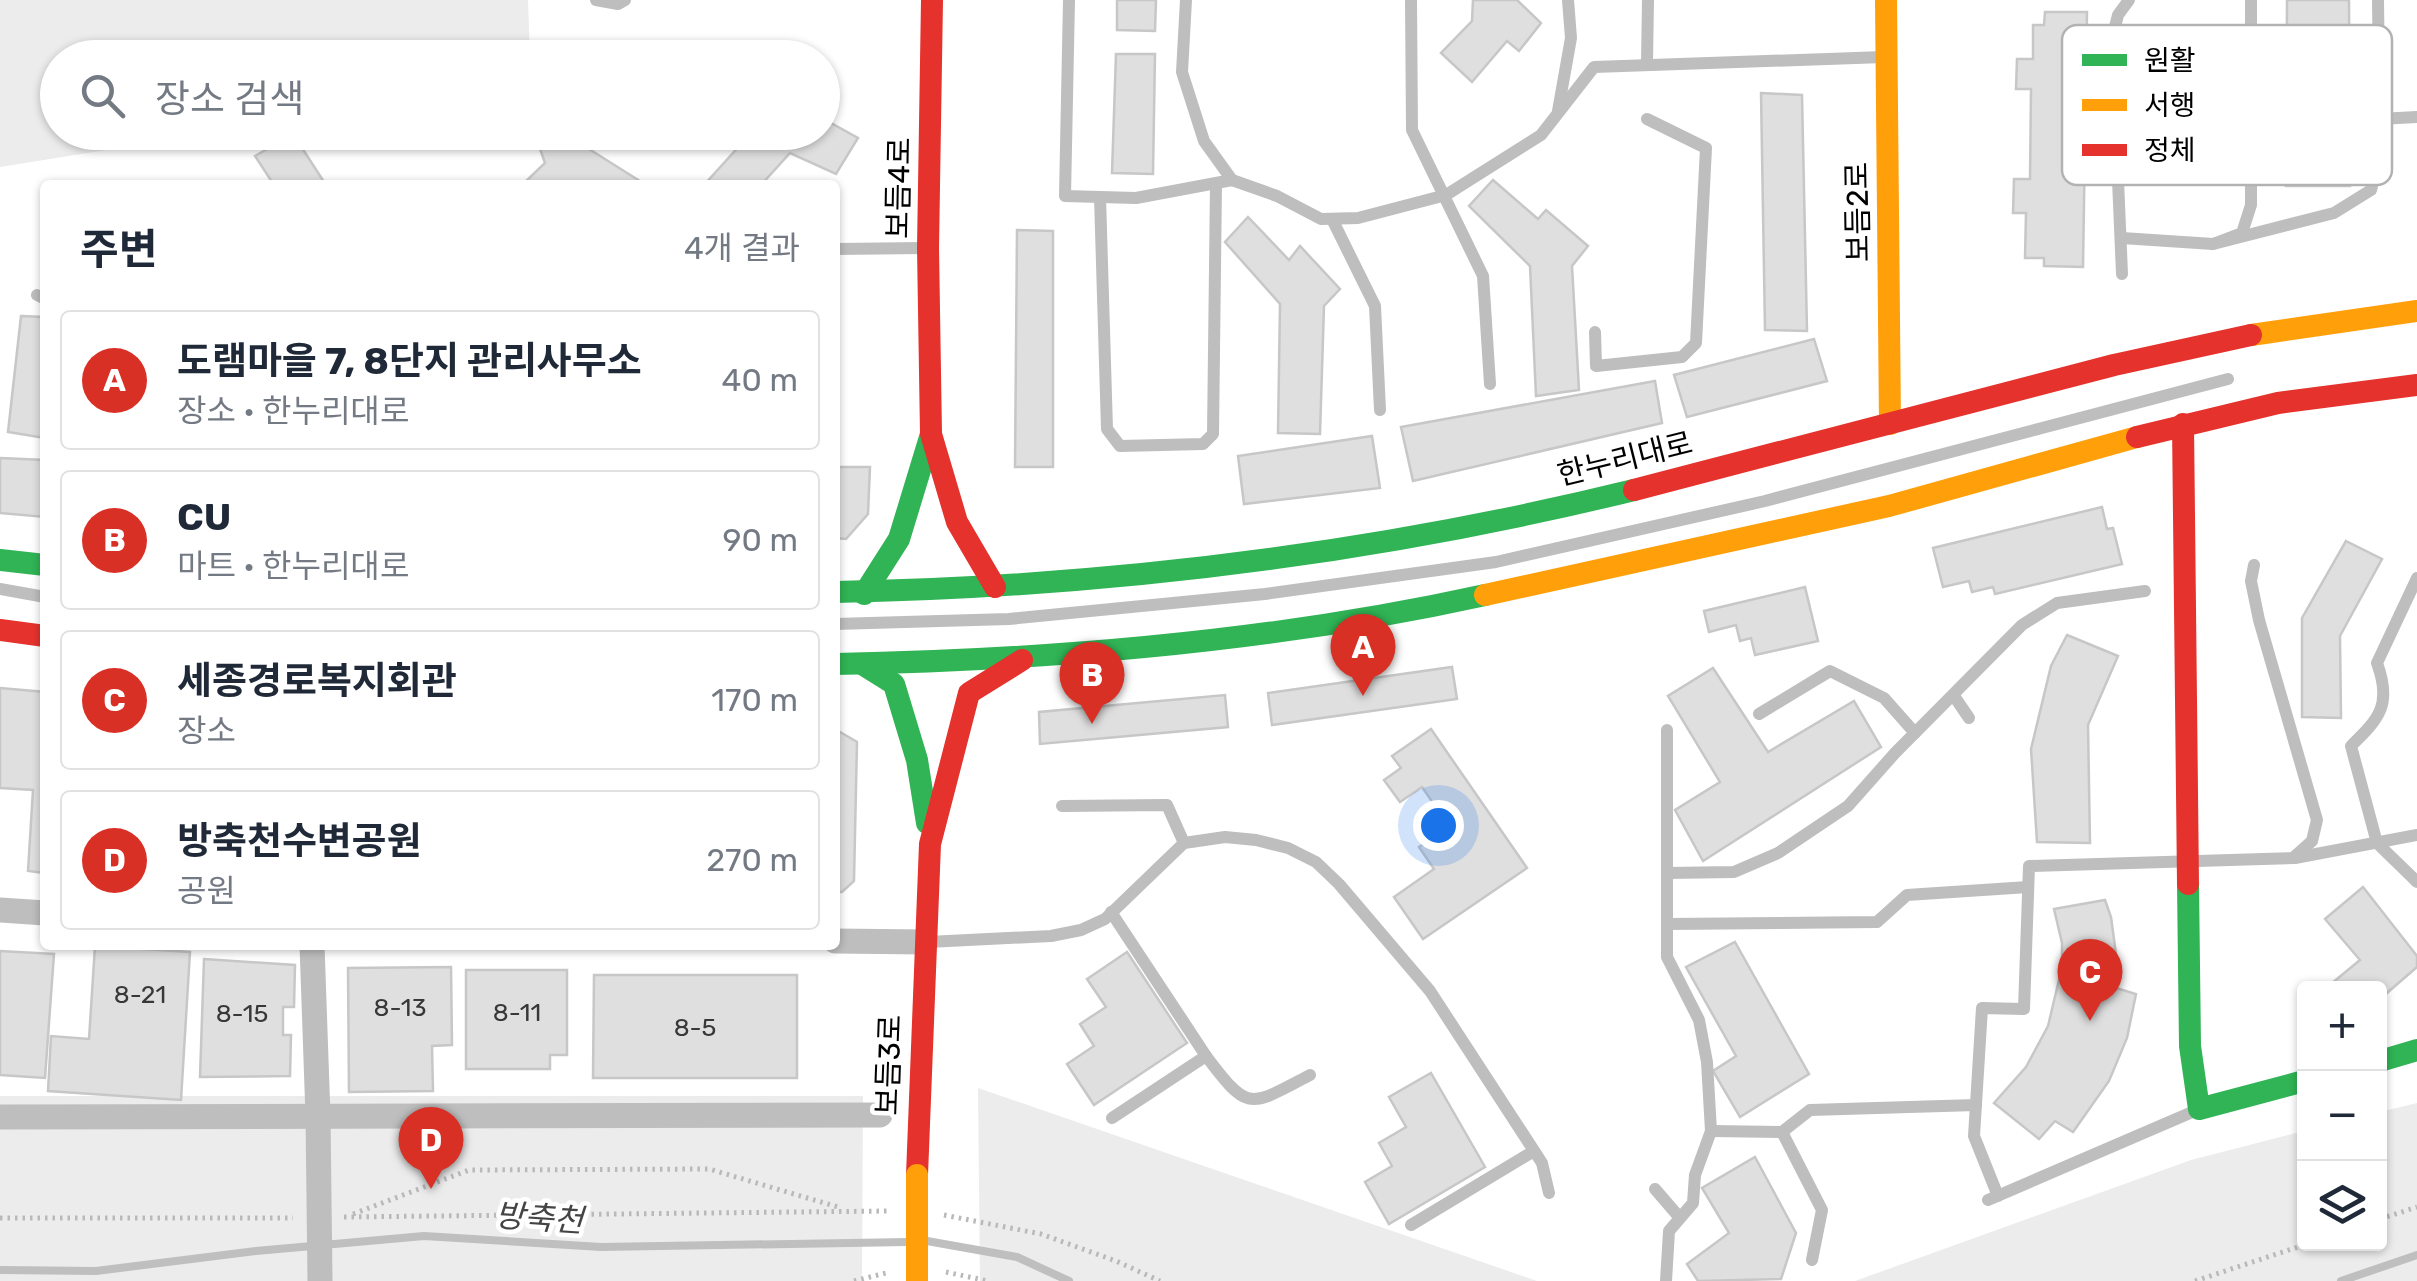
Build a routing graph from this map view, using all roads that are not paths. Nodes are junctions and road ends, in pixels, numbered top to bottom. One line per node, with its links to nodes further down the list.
1 (596, 0): 2 (lane)
2 (625, 0)
3 (932, 0): 32 (street, 보듬4로)
4 (1069, 0): 28 (lane)
5 (1186, 0): 22 (lane)
6 (1410, 0): 27 (lane)
7 (1568, 0): 18 (lane)
8 (1648, 0): 17 (lane)
9 (1886, 0): 16 (street, 보듬2로)
10 (2128, 0): 13 (lane)
11 (2251, 0): 14 (lane)
12 (2378, 0): 15 (lane)
13 (2115, 25)
14 (2251, 25)
15 (2378, 25)
16 (1886, 57): 17 (lane); 41 (street, 보듬2로)
17 (1647, 63): 18 (lane)
18 (1558, 113): 27 (lane)
19 (2417, 117): 20 (lane)
20 (2392, 118)
21 (1647, 119): 36 (lane)
22 (1232, 180): 23 (lane); 29 (lane)
23 (1216, 184): 28 (lane); 28 (lane)
24 (2119, 185): 30 (lane)
25 (2250, 185): 31 (lane)
26 (2371, 185): 31 (lane)
27 (1446, 196): 29 (lane); 38 (lane)
28 (1100, 197)
29 (1332, 219): 40 (lane)
30 (2122, 238): 31 (lane); 34 (lane)
31 (2214, 244)
32 (928, 248): 33 (lane); 43 (street, 보듬4로)
33 (840, 249)
34 (2122, 274)
35 (2417, 311): 41 (street, 한누리대로)
36 (1594, 332)
37 (2228, 379): 54 (lane)
38 (1490, 384)
39 (2417, 385): 42 (street)
40 (1380, 410)
41 (1890, 424): 48 (street, 한누리대로)
42 (2183, 424): 57 (street); 71 (street)
43 (931, 434): 48 (street); 52 (street)
44 (0, 560): 45 (street)
45 (40, 564)
46 (2254, 564): 70 (lane)
47 (2417, 578): 67 (lane)
48 (994, 587): 52 (street, 한누리대로)
49 (0, 588): 53 (lane)
50 (2145, 591): 60 (lane)
51 (840, 592): 52 (street, 한누리대로)
52 (864, 594)
53 (40, 596)
54 (840, 624)
55 (0, 630): 56 (street)
56 (40, 635)
57 (1028, 657): 59 (street); 69 (street)
58 (840, 664): 59 (street)
59 (862, 664): 69 (street)
60 (1954, 696): 62 (lane); 64 (lane)
61 (1758, 714): 64 (lane)
62 (1969, 718)
63 (1667, 730): 72 (lane)
64 (1915, 734): 72 (lane)
65 (1062, 806): 68 (lane)
66 (2417, 835): 67 (lane)
67 (2377, 842): 70 (lane); 73 (lane)
68 (1184, 843): 76 (lane); 95 (lane)
69 (930, 844): 80 (street, 보듬3로)
70 (2293, 858): 71 (lane)
71 (2189, 861): 74 (lane); 88 (street)
72 (1668, 872): 78 (lane)
73 (2417, 882)
74 (2028, 887): 78 (lane); 87 (lane)
75 (0, 910): 77 (street)
76 (1111, 912): 80 (lane); 83 (lane)
77 (40, 913)
78 (1667, 924): 93 (lane)
79 (840, 941): 80 (street)
80 (925, 942): 102 (street, 보듬3로, bridge)
81 (312, 950): 90 (street)
82 (2417, 1050): 84 (street)
83 (1206, 1056): 85 (lane); 92 (lane)
84 (2387, 1058)
85 (1310, 1075)
86 (2297, 1083): 88 (street)
87 (1976, 1105): 88 (lane); 94 (lane)
88 (2199, 1110)
89 (880, 1115): 90 (street)
90 (318, 1116): 91 (street); 101 (street, bridge)
91 (0, 1117)
92 (1112, 1118)
93 (1711, 1131): 94 (lane); 98 (lane)
94 (1782, 1132): 100 (lane)
95 (1534, 1150): 97 (lane); 99 (lane)
96 (1655, 1188): 98 (lane)
97 (1549, 1193)
98 (1680, 1218): 103 (lane)
99 (1411, 1225)
100 (1812, 1260)
101 (320, 1281)
102 (917, 1281)
103 (1666, 1281)

